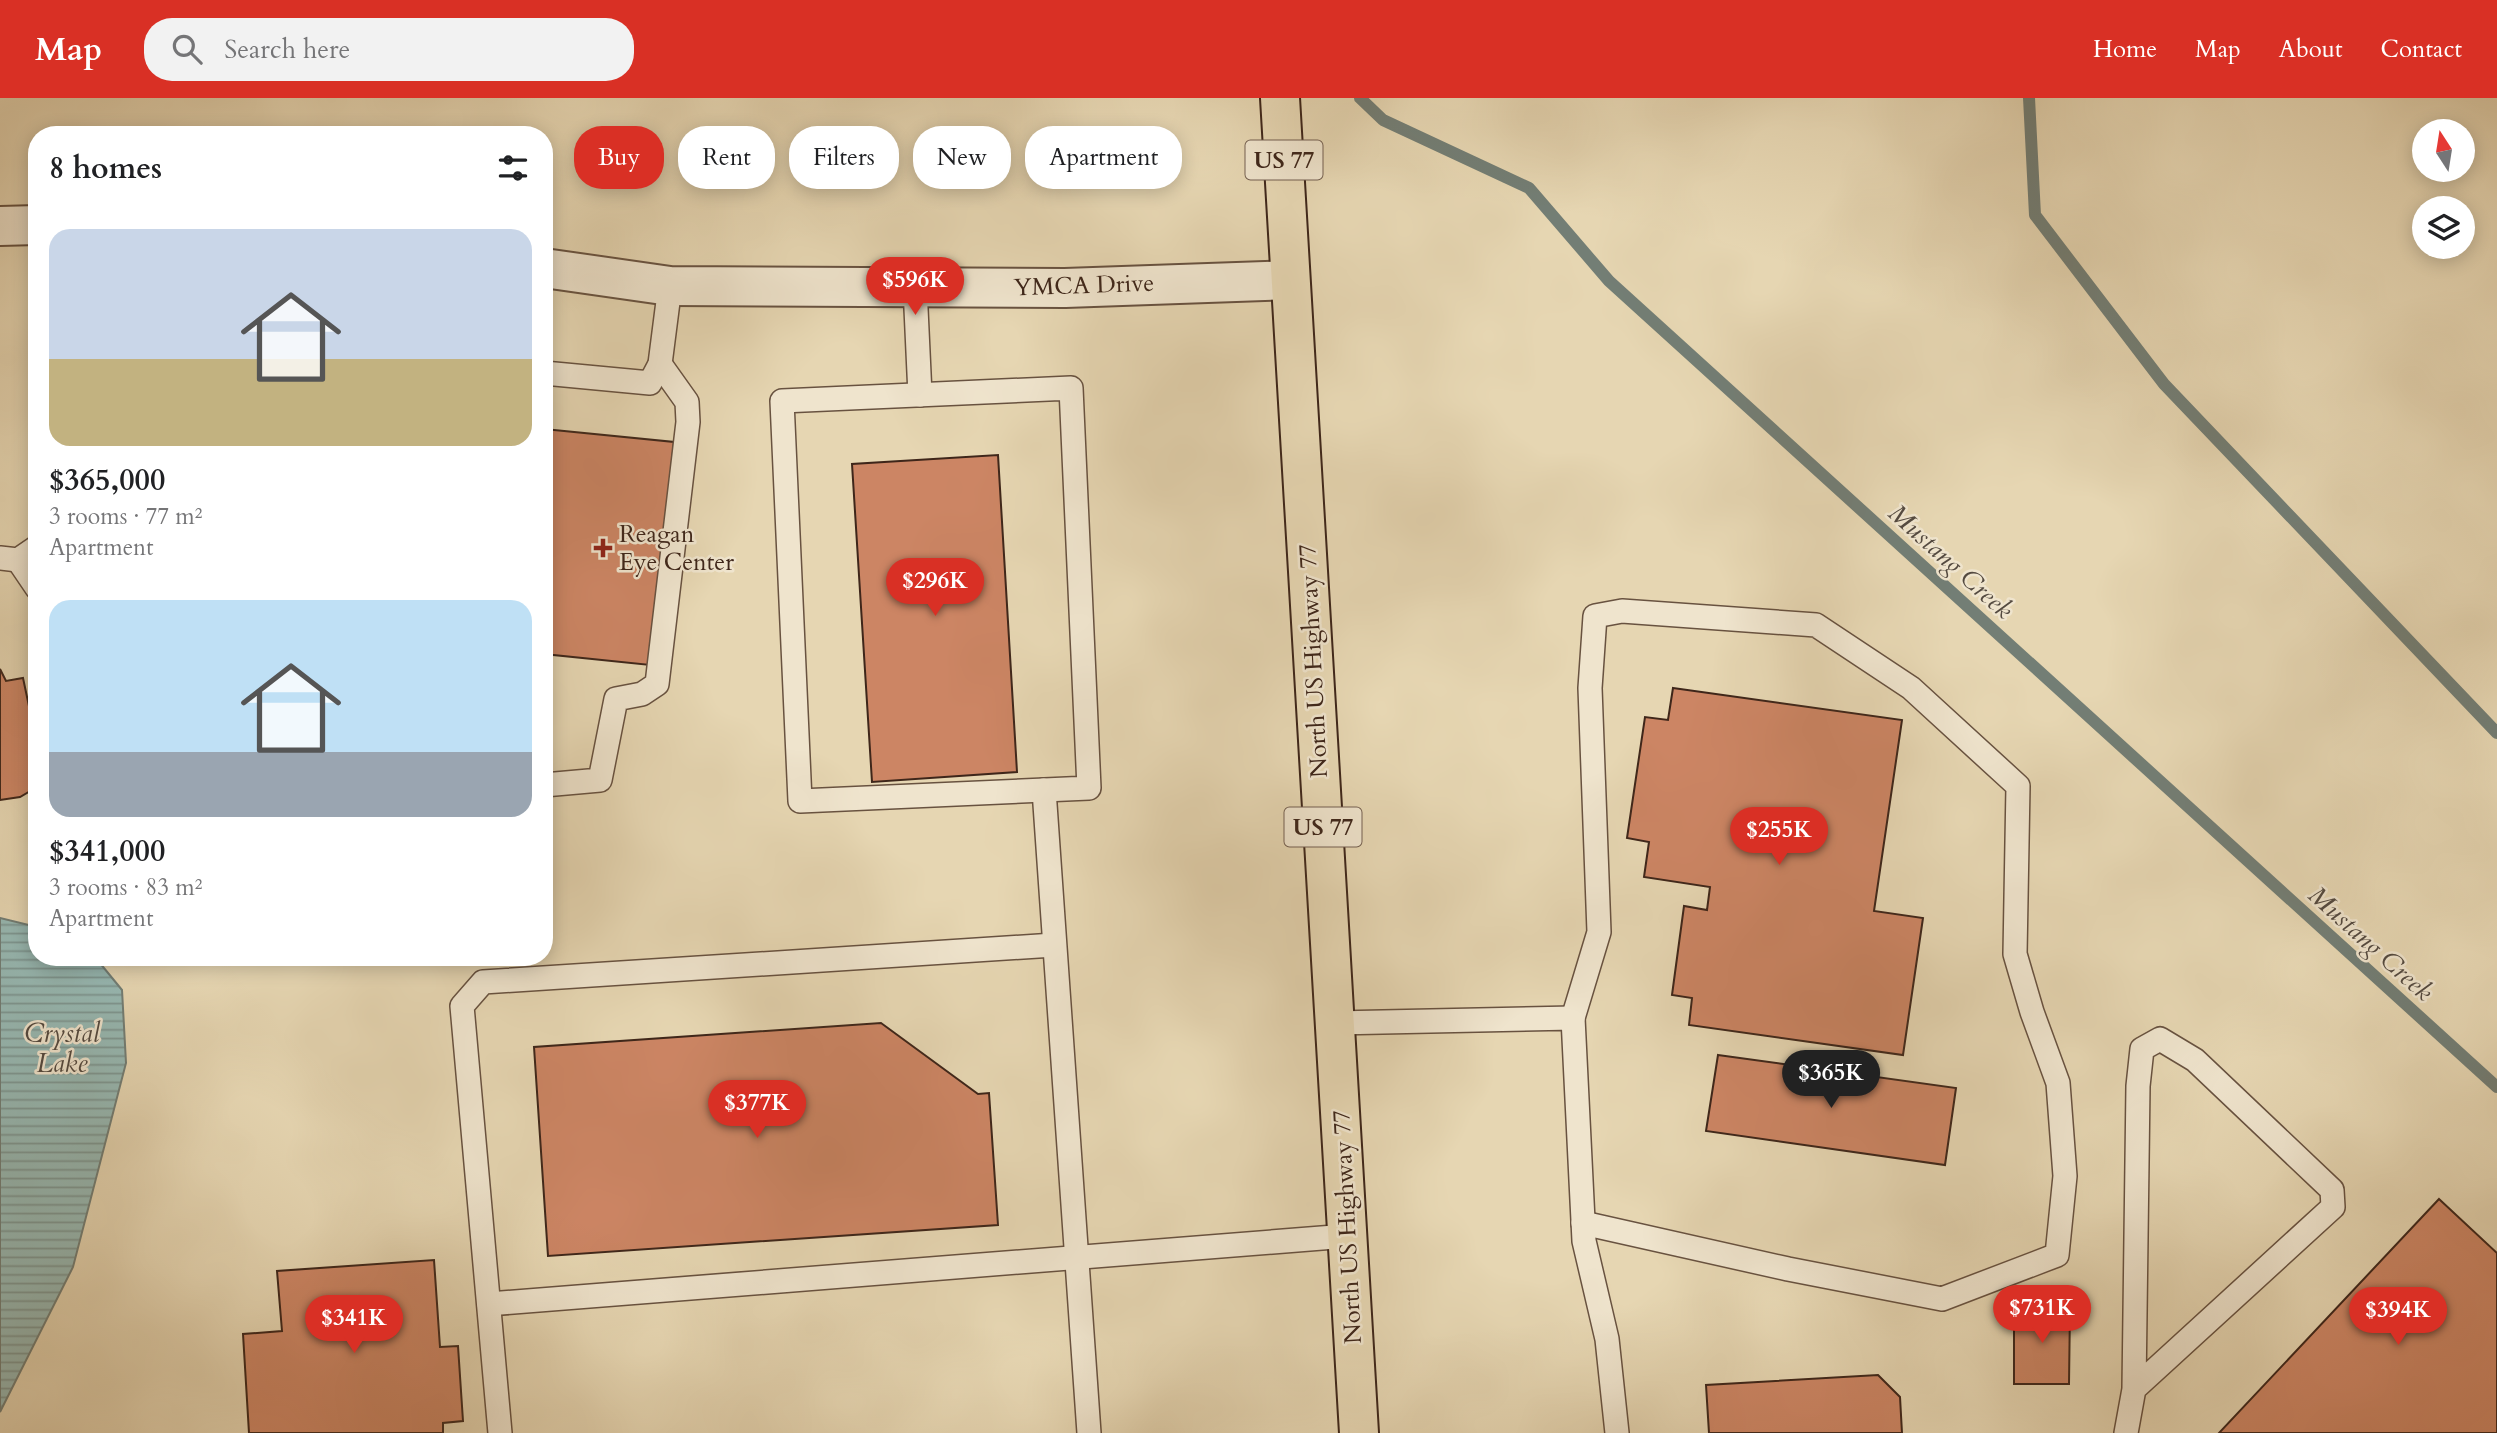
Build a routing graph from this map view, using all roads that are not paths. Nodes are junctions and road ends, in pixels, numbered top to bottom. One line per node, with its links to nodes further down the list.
1 (1280, 98): 5 (main road, North US Highway 77 / US 77)
2 (28, 225): 3 (street)
3 (0, 226)
4 (553, 269): 6 (street, YMCA Drive)
5 (1290, 280): 7 (street, YMCA Drive); 17 (main road, North US Highway 77 / US 77)
6 (670, 286): 7 (street, YMCA Drive); 8 (lane)
7 (915, 288): 10 (lane)
8 (660, 364): 9 (lane); 13 (lane)
9 (553, 374)
10 (920, 395): 14 (lane); 14 (lane)
11 (18, 555): 12 (lane)
12 (28, 572)
13 (553, 784)
14 (1044, 790): 15 (lane)
15 (1054, 945): 20 (lane); 21 (lane)
16 (1573, 1018): 17 (lane); 18 (lane); 18 (lane)
17 (1335, 1023): 19 (main road, North US Highway 77 / US 77)
18 (1583, 1223): 26 (lane)
19 (1347, 1236): 20 (lane); 25 (main road, North US Highway 77 / US 77)
20 (1075, 1259): 21 (lane); 24 (lane)
21 (489, 1304): 23 (lane)
22 (2134, 1389): 22 (lane); 27 (lane)
23 (500, 1433)
24 (1088, 1433)
25 (1359, 1433)
26 (1617, 1433)
27 (2126, 1433)

